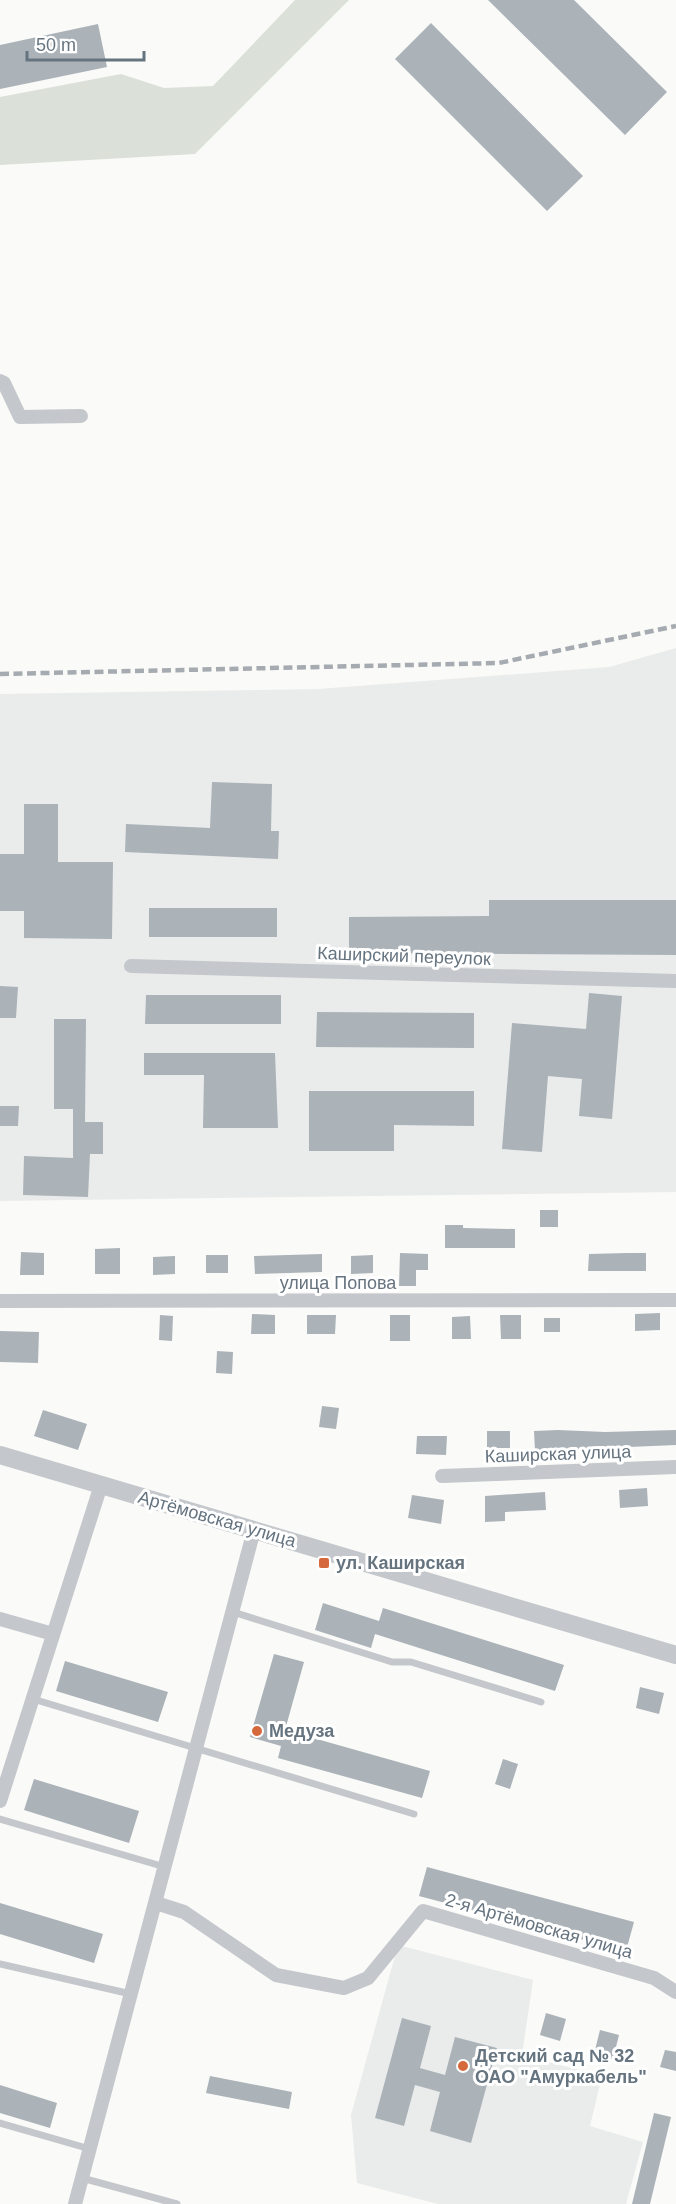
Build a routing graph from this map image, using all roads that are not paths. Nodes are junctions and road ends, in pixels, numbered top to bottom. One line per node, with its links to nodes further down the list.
1 (0, 381): 2 (street)
2 (81, 416)
3 (131, 966): 4 (street, Каширский переулок)
4 (676, 981)
5 (676, 1300): 6 (street, улица Попова)
6 (0, 1301)
7 (0, 1455): 10 (street, Артёмовская улица)
8 (676, 1467): 9 (street, Каширская улица)
9 (442, 1476)
10 (101, 1485): 11 (street, Артёмовская улица); 14 (street)
11 (254, 1530): 12 (street); 15 (street, Артёмовская улица)
12 (233, 1611): 17 (lane); 18 (street)
13 (0, 1619): 14 (street)
14 (53, 1634): 16 (street)
15 (676, 1655)
16 (33, 1699): 18 (lane); 19 (street)
17 (541, 1702)
18 (196, 1748): 20 (lane); 22 (street)
19 (0, 1801)
20 (414, 1814)
21 (0, 1819): 22 (lane)
22 (165, 1867): 23 (street)
23 (156, 1902): 25 (street, 2-я Артёмовская улица); 26 (street)
24 (0, 1964): 26 (lane)
25 (676, 1992)
26 (131, 1994): 28 (street)
27 (0, 2123): 28 (lane)
28 (90, 2149): 29 (street)
29 (82, 2178): 30 (street); 31 (lane)
30 (75, 2204)
31 (177, 2204)

